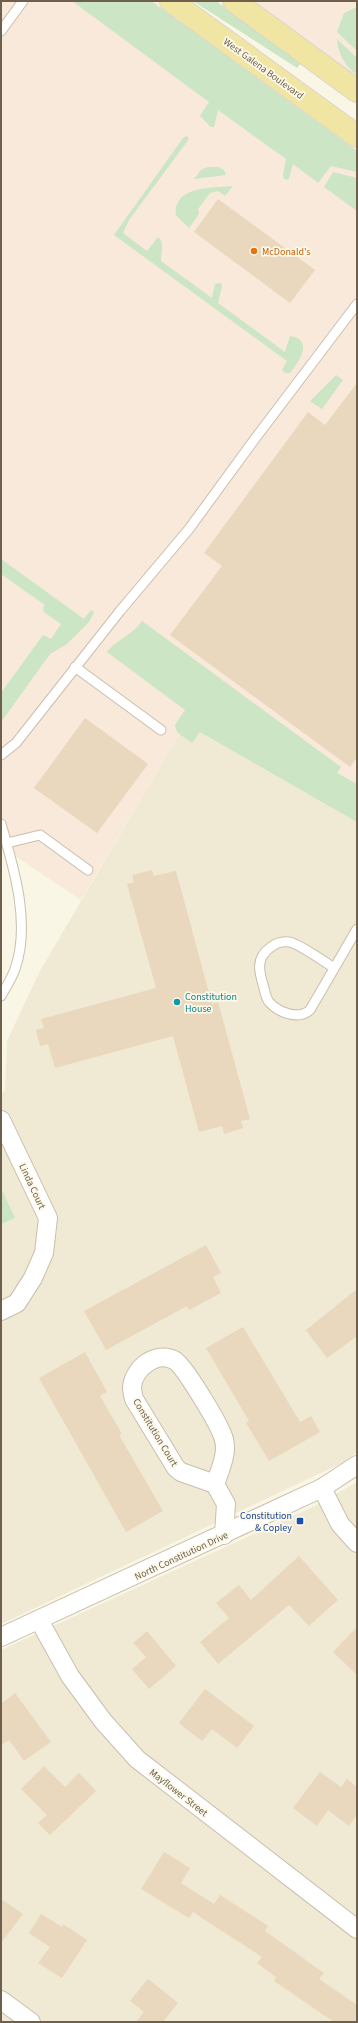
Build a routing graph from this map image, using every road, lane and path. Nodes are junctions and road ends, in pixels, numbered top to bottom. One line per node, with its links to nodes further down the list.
1 (23, 1): 4 (lane)
2 (171, 1): 6 (main road, West Galena Boulevard)
3 (234, 1): 5 (main road)
4 (1, 31)
5 (357, 91)
6 (357, 136)
7 (357, 304): 8 (lane)
8 (75, 667): 9 (lane); 10 (lane)
9 (161, 730)
10 (1, 755)
11 (1, 824): 12 (lane)
12 (7, 842): 13 (lane); 16 (lane)
13 (88, 870)
14 (357, 929): 15 (lane)
15 (334, 968): 15 (lane)
16 (1, 996)
17 (1, 1118): 18 (street, Linda Court)
18 (1, 1311)
19 (357, 1465): 21 (street, North Constitution Drive)
20 (215, 1484): 20 (street, Constitution Court); 22 (street)
21 (322, 1488): 22 (street, North Constitution Drive); 23 (street)
22 (224, 1535): 24 (street, North Constitution Drive)
23 (357, 1543)
24 (39, 1620): 25 (street, North Constitution Drive); 26 (street, Mayflower Street)
25 (1, 1638)
26 (357, 1929)
27 (1, 2000): 28 (street)
28 (31, 2022)

